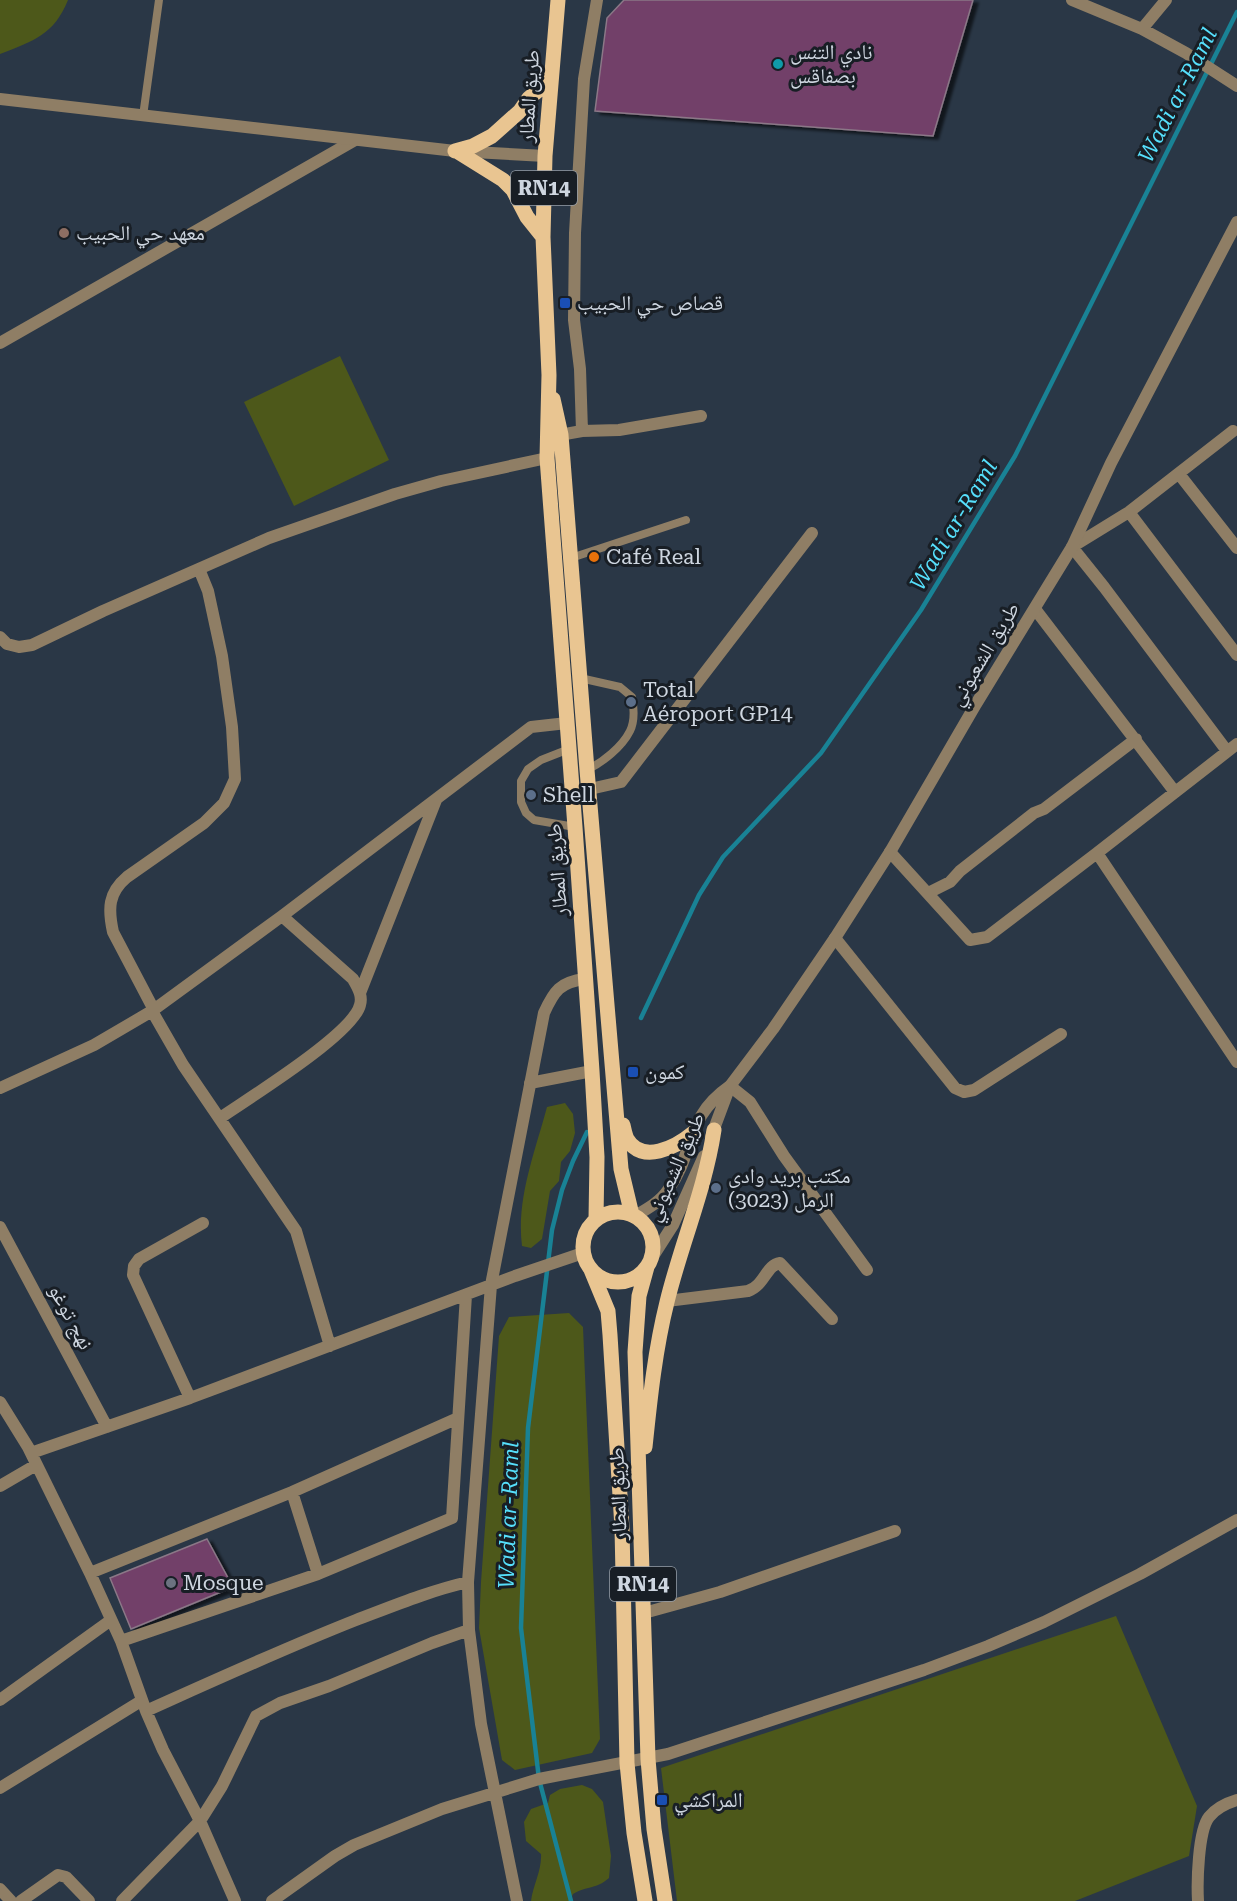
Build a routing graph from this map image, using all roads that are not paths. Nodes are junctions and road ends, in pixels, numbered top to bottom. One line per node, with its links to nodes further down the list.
1 (159, 0): 10 (lane)
2 (558, 0): 7 (main road, طريق المطار / RN14)
3 (597, 0): 18 (street)
4 (1072, 0): 6 (street)
5 (1166, 0): 6 (street)
6 (1142, 29): 8 (street)
7 (550, 81): 12 (main road); 13 (main road, طريق المطار / RN14)
8 (1232, 83)
9 (0, 99): 10 (street)
10 (143, 116): 11 (street)
11 (355, 140): 12 (street); 16 (street)
12 (456, 152): 13 (street); 15 (main road)
13 (545, 156): 15 (main road, طريق المطار / RN14)
14 (1237, 222): 26 (street, طريق الشعبوني)
15 (543, 237): 20 (main road, طريق المطار / RN14)
16 (0, 343)
17 (701, 416): 18 (street)
18 (582, 431): 20 (street)
19 (1236, 432): 22 (street)
20 (554, 436): 21 (main road, طريق المطار / RN14); 28 (main road, طريق المطار / RN14)
21 (547, 458): 29 (street); 34 (main road, طريق المطار / RN14)
22 (1179, 474): 23 (street); 27 (street)
23 (1129, 512): 26 (street); 32 (street)
24 (686, 520): 28 (lane)
25 (812, 532): 39 (street)
26 (1071, 547): 30 (street, طريق الشعبوني); 37 (street)
27 (1237, 548)
28 (571, 558): 33 (main road, طريق المطار / RN14)
29 (199, 569): 31 (street); 51 (street)
30 (1035, 609): 35 (street); 44 (street, طريق الشعبوني)
31 (2, 644)
32 (1237, 655)
33 (580, 678): 38 (main road, طريق المطار / RN14); 38 (lane)
34 (567, 723): 36 (main road, طريق المطار / RN14); 42 (street)
35 (1136, 739): 41 (street); 46 (street)
36 (569, 748): 40 (main road, طريق المطار / RN14); 43 (lane)
37 (1232, 748): 41 (street)
38 (587, 770): 39 (main road, طريق المطار / RN14)
39 (589, 790): 40 (street); 58 (main road, طريق المطار / RN14)
40 (572, 792): 43 (main road, طريق المطار / RN14)
41 (1175, 792): 45 (street)
42 (436, 799): 47 (street); 50 (street)
43 (575, 827): 49 (main road, طريق المطار / RN14)
44 (890, 852): 46 (street); 48 (street, طريق الشعبوني)
45 (1097, 853): 46 (street); 53 (street)
46 (928, 893)
47 (282, 916): 50 (street); 51 (street)
48 (835, 938): 52 (street); 56 (street, طريق الشعبوني)
49 (585, 979): 54 (main road, طريق المطار / RN14); 55 (street)
50 (360, 993): 59 (street)
51 (153, 1011): 57 (street); 59 (street)
52 (1061, 1034)
53 (1237, 1062)
54 (592, 1071): 55 (street); 63 (main road, طريق المطار / RN14)
55 (530, 1083): 70 (street)
56 (730, 1086): 60 (street, طريق الشعبوني); 61 (street, طريق الشعبوني); 69 (street)
57 (0, 1088)
58 (616, 1104): 61 (main road); 62 (main road, طريق المطار / RN14)
59 (220, 1118): 74 (street)
60 (714, 1130): 67 (street, طريق الشعبوني); 72 (main road)
61 (693, 1133): 62 (street, طريق الشعبوني)
62 (634, 1215): 63 (main road); 67 (main road, RN14)
63 (596, 1219): 66 (main road, RN14)
64 (203, 1223): 75 (street)
65 (0, 1227): 78 (street, نهج توغو)
66 (583, 1253): 68 (main road, RN14); 70 (street)
67 (649, 1264): 68 (main road); 86 (main road, طريق المطار / RN14)
68 (591, 1270): 98 (main road, طريق المطار / RN14)
69 (867, 1270)
70 (491, 1286): 71 (street); 84 (street)
71 (466, 1294): 74 (street); 77 (street)
72 (667, 1301): 73 (street); 86 (main road)
73 (832, 1319)
74 (330, 1346): 75 (street)
75 (190, 1398): 78 (street)
76 (0, 1402): 79 (street)
77 (458, 1418): 82 (street); 83 (street)
78 (107, 1427): 79 (street)
79 (31, 1453): 80 (street)
80 (36, 1465): 81 (street); 88 (street)
81 (0, 1486)
82 (292, 1492): 88 (street); 89 (street)
83 (453, 1518): 84 (street); 89 (street)
84 (472, 1520): 90 (street)
85 (1237, 1520): 97 (street)
86 (640, 1528): 91 (main road, طريق المطار / RN14)
87 (895, 1531): 91 (street)
88 (90, 1573): 92 (street)
89 (318, 1574): 94 (street)
90 (468, 1582): 93 (street); 96 (street)
91 (644, 1613): 97 (main road, طريق المطار / RN14)
92 (111, 1620): 94 (street); 95 (street)
93 (470, 1630): 100 (street); 102 (street)
94 (121, 1641): 96 (street)
95 (0, 1700)
96 (143, 1706): 99 (street); 102 (street)
97 (648, 1759): 98 (street); 112 (main road, طريق المطار / RN14)
98 (627, 1763): 100 (street); 111 (main road, طريق المطار / RN14)
99 (0, 1788)
100 (494, 1792): 109 (street); 110 (street)
101 (1237, 1800): 113 (street)
102 (200, 1821): 107 (street); 108 (street)
103 (0, 1889): 104 (street)
104 (11, 1901)
105 (21, 1901): 106 (street)
106 (89, 1901)
107 (122, 1901)
108 (235, 1901)
109 (272, 1901)
110 (517, 1901)
111 (645, 1901)
112 (665, 1901)
113 (1198, 1901)

